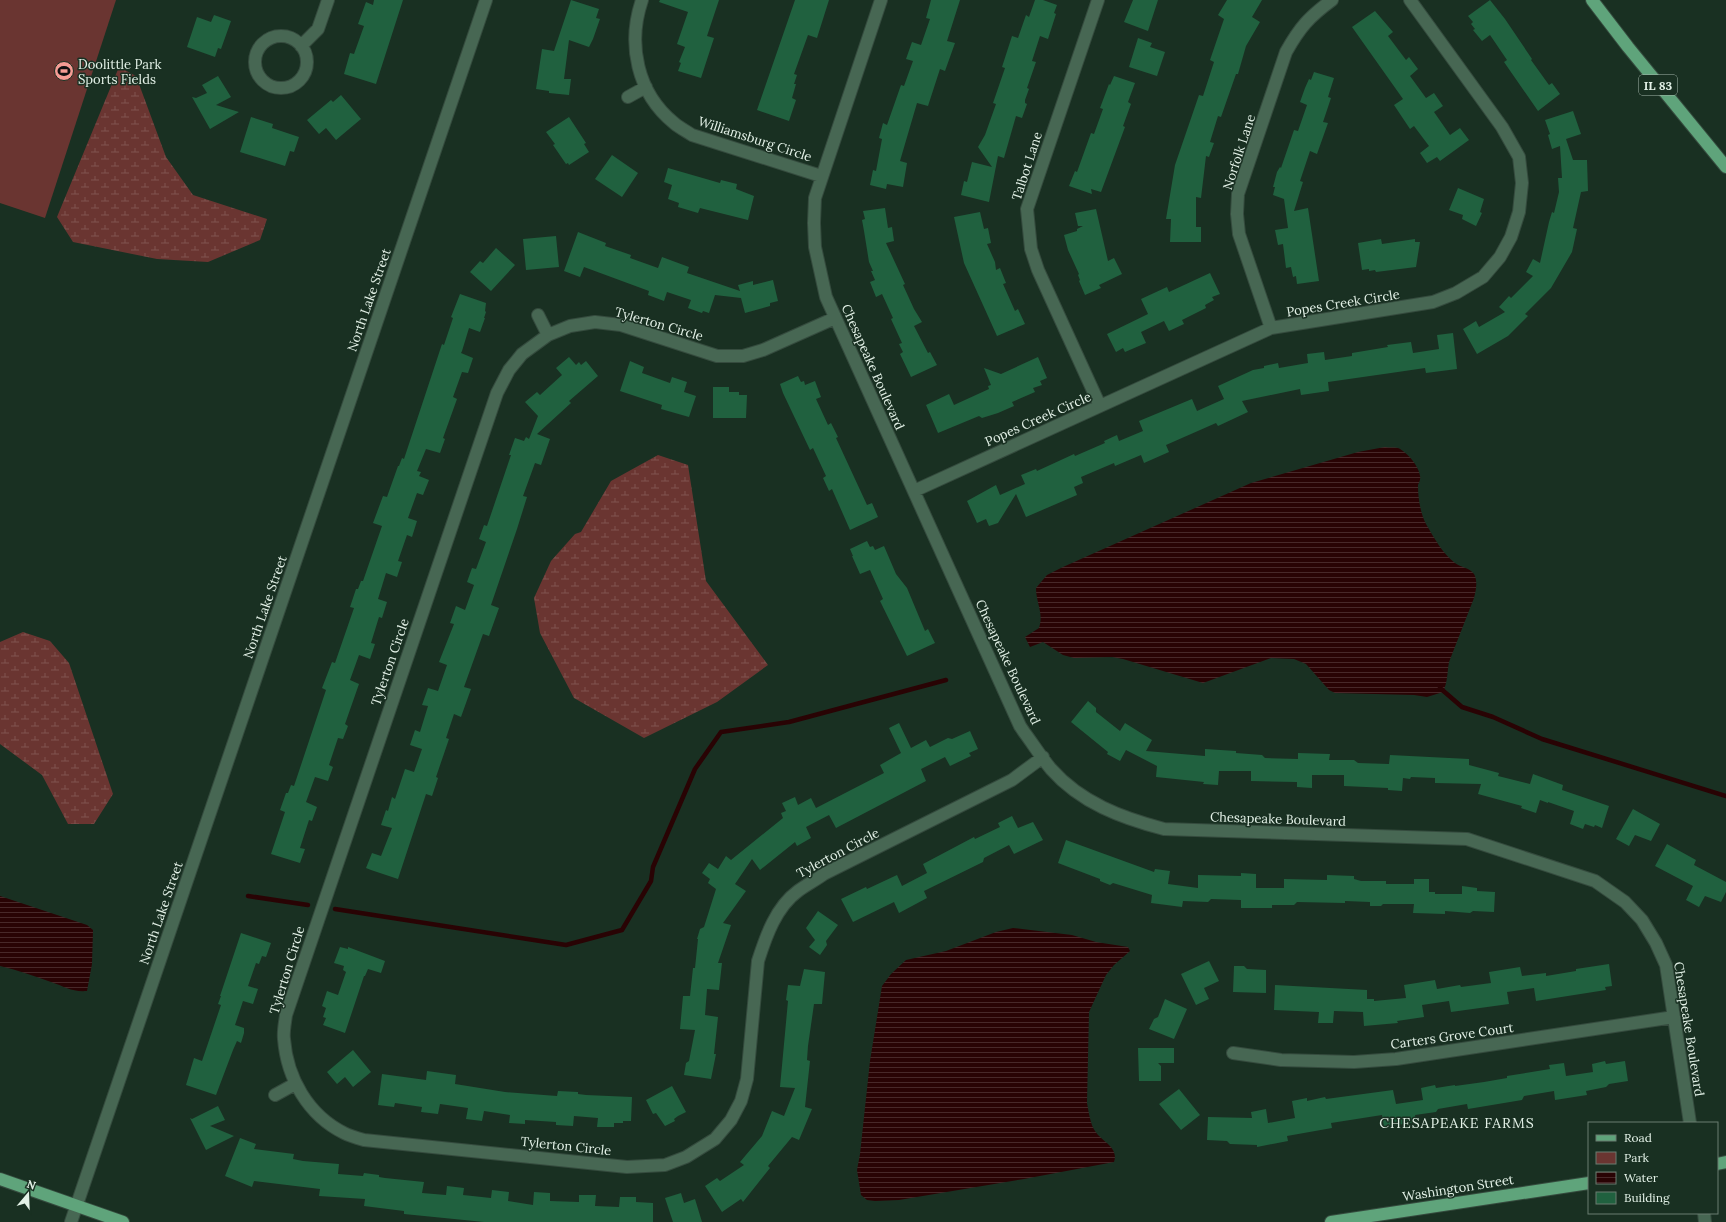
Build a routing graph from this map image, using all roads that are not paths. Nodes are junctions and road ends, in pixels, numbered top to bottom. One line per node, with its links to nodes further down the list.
1 (328, 0): 9 (street)
2 (486, 0): 28 (street, North Lake Street)
3 (642, 0): 10 (street, Williamsburg Circle)
4 (881, 0): 13 (street, Chesapeake Boulevard)
5 (1098, 0): 18 (street, Talbot Lane)
6 (1332, 0): 16 (street, Norfolk Lane)
7 (1410, 0): 16 (street, Popes Creek Circle)
8 (1592, 0): 12 (main road, IL 83)
9 (301, 46): 9 (street)
10 (646, 87): 11 (street); 13 (street, Williamsburg Circle)
11 (628, 97)
12 (1726, 167)
13 (821, 176): 15 (street, Chesapeake Boulevard)
14 (538, 315): 17 (street)
15 (835, 318): 17 (street, Tylerton Circle); 19 (street, Chesapeake Boulevard)
16 (1271, 328): 18 (street, Popes Creek Circle)
17 (548, 335): 23 (street, Tylerton Circle)
18 (1100, 406): 19 (street, Popes Creek Circle)
19 (914, 491): 20 (street, Chesapeake Boulevard)
20 (1043, 757): 21 (street, Chesapeake Boulevard); 23 (street, Tylerton Circle)
21 (1674, 1017): 22 (street, Carters Grove Court); 25 (street, Chesapeake Boulevard)
22 (1233, 1053)
23 (295, 1084): 24 (street)
24 (275, 1095)
25 (1690, 1122)
26 (0, 1179): 28 (main road)
27 (1588, 1183): 31 (main road, Washington Street)
28 (76, 1206): 29 (street, North Lake Street); 30 (main road)
29 (71, 1222)
30 (124, 1222)
31 (1331, 1222)

